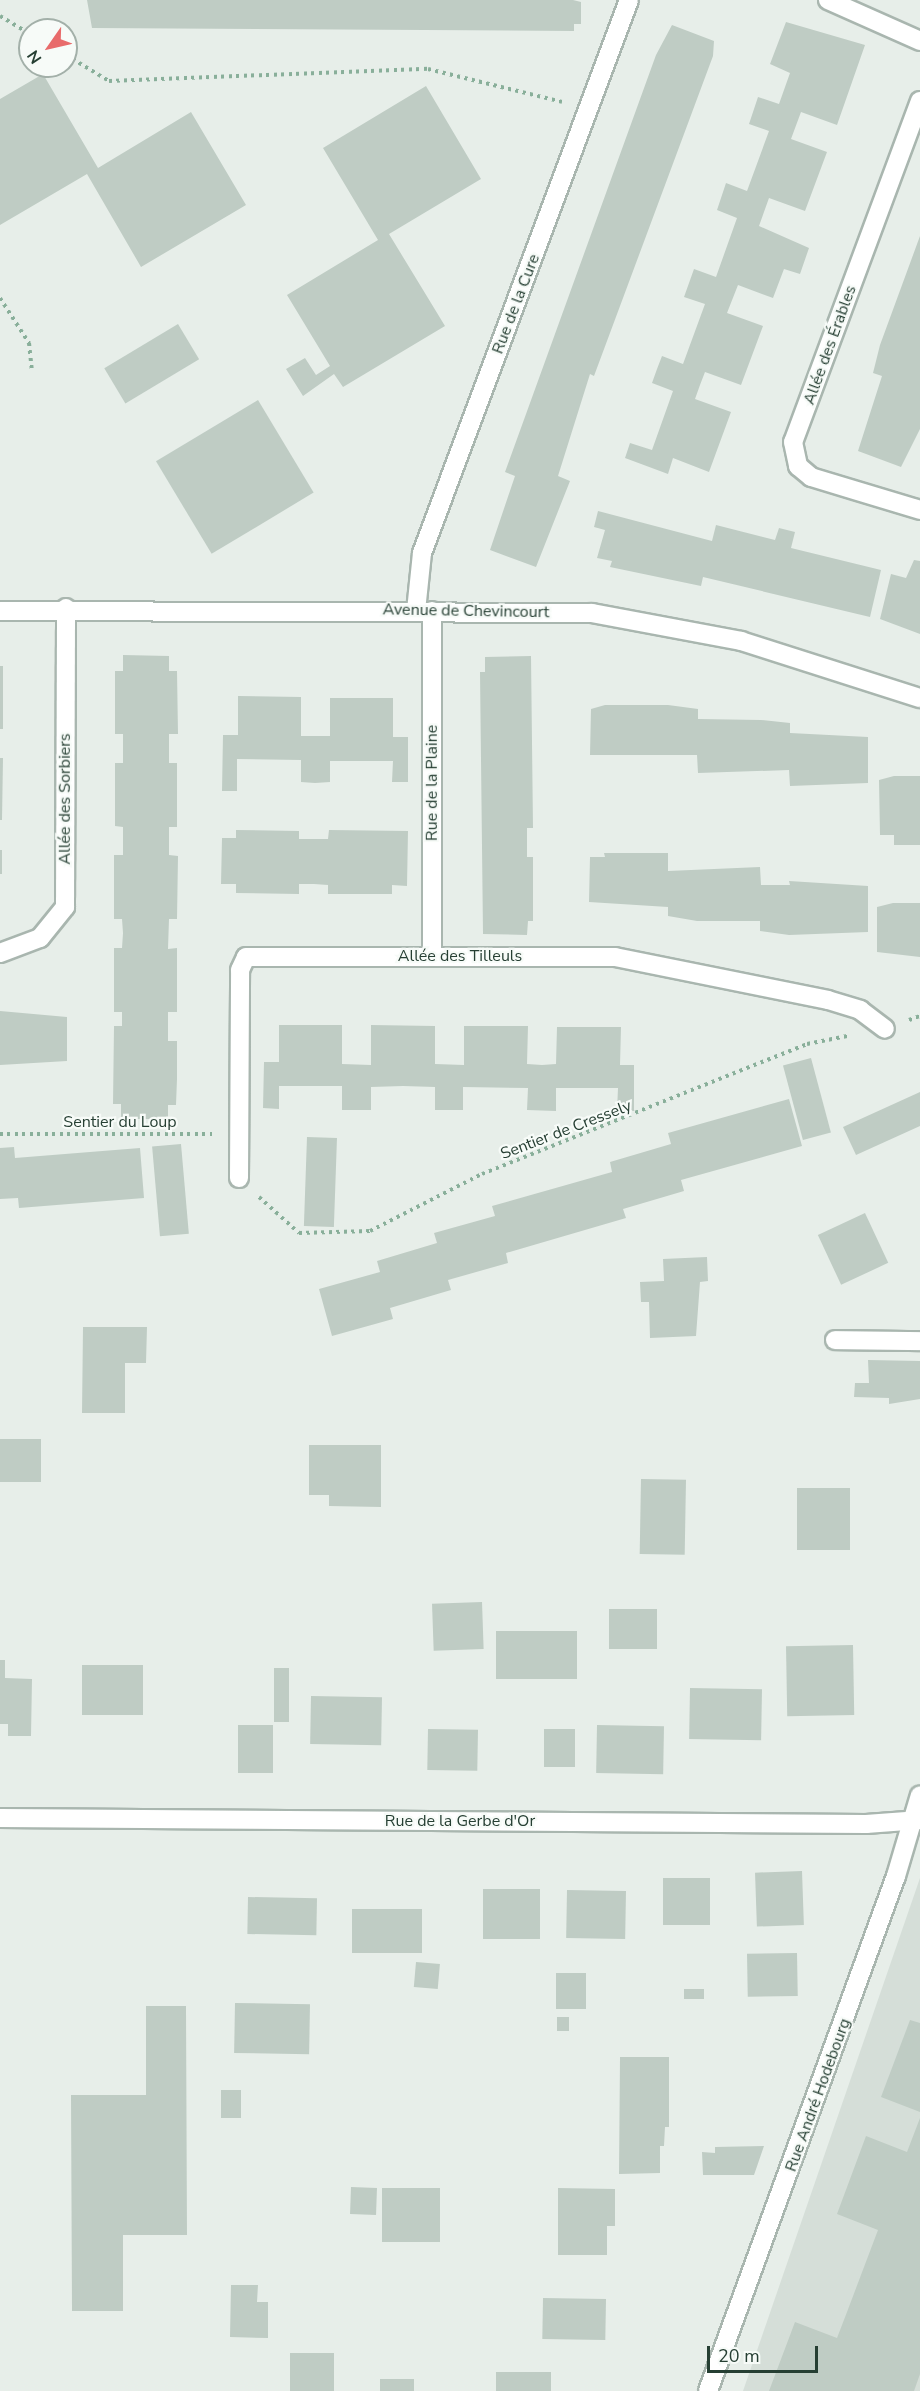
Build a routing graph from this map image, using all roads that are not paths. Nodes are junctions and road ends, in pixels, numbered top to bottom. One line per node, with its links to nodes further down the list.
1 (630, 0): 8 (street, Rue de la Cure)
2 (828, 0): 3 (street)
3 (920, 41)
4 (920, 101): 5 (street, Allée des Érables)
5 (920, 510)
6 (66, 608): 7 (street, Avenue de Chevincourt); 8 (street, Avenue de Chevincourt); 10 (street, Allée des Sorbiers)
7 (0, 611)
8 (424, 611): 9 (street, Avenue de Chevincourt); 11 (street, Rue de la Plaine)
9 (920, 698)
10 (0, 953)
11 (432, 955): 12 (street, Allée des Tilleuls); 13 (street, Allée des Tilleuls)
12 (885, 1029)
13 (239, 1178)
14 (835, 1340): 15 (street)
15 (920, 1341)
16 (920, 1795): 18 (street, Rue André Hodebourg)
17 (0, 1818): 18 (street, Rue de la Gerbe d'Or)
18 (916, 1818): 19 (street, Rue André Hodebourg)
19 (708, 2391)

